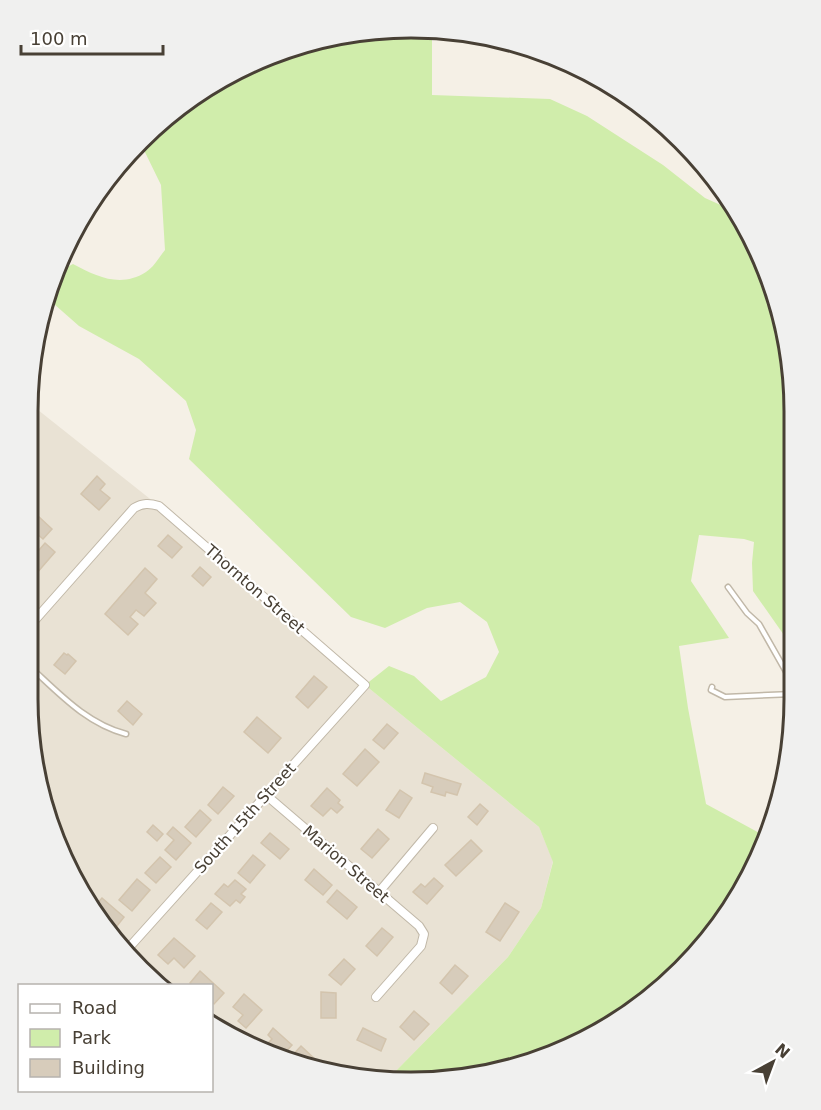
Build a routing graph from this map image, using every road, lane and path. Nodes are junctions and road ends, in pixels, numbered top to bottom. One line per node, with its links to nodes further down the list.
1 (728, 587): 3 (lane)
2 (38, 617): 5 (street, Thornton Street)
3 (784, 668)
4 (38, 674): 8 (lane)
5 (365, 685): 9 (street, South 15th Street)
6 (712, 687): 7 (lane)
7 (784, 694)
8 (126, 734)
9 (266, 795): 11 (street, Marion Street); 12 (street, South 15th Street)
10 (433, 828): 11 (street)
11 (379, 892): 13 (street, Marion Street)
12 (131, 946)
13 (376, 997)

